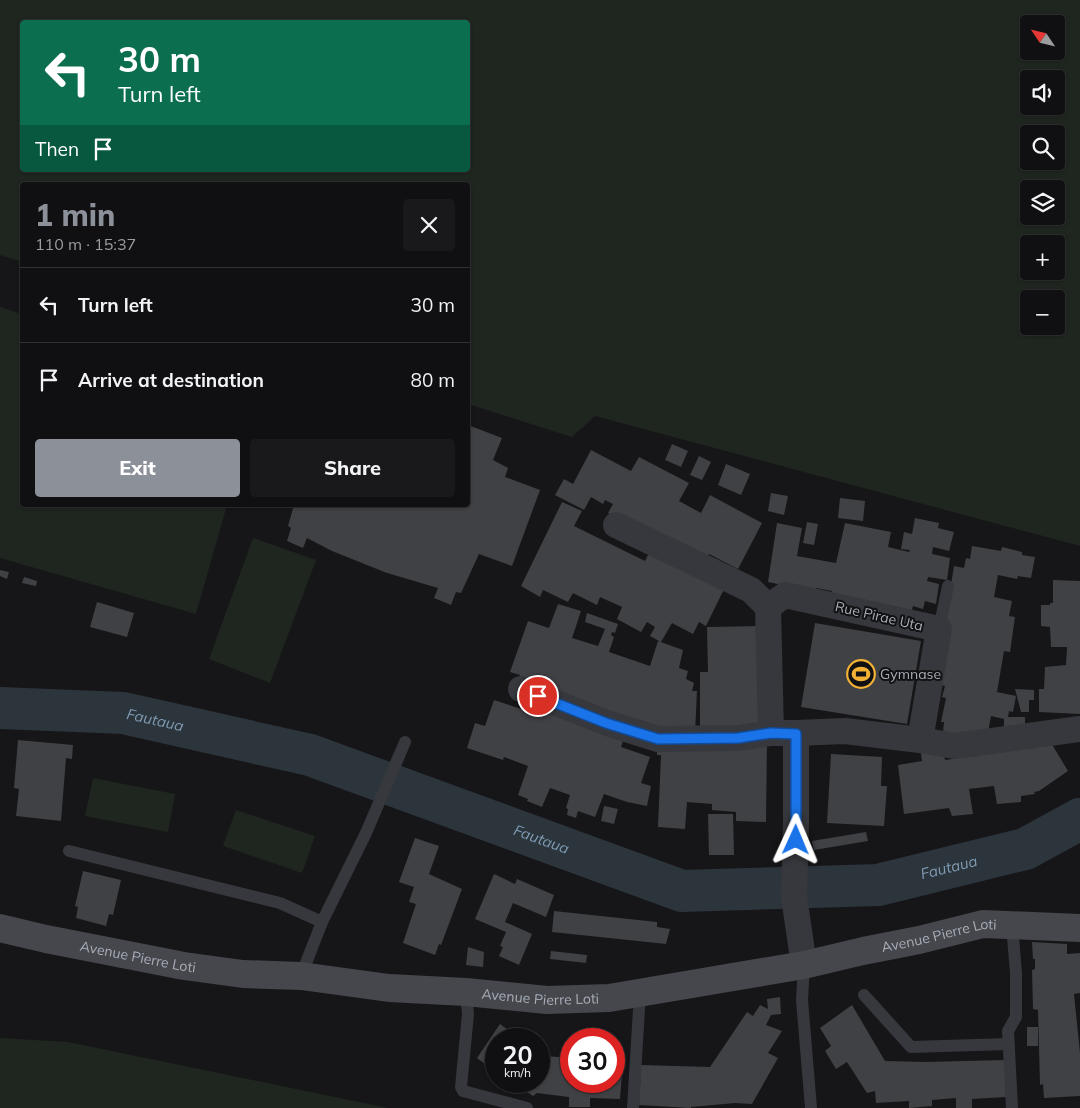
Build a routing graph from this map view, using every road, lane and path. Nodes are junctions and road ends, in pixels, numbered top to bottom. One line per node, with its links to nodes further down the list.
1 (616, 525): 3 (street)
2 (948, 586): 4 (lane)
3 (768, 607): 4 (street, Rue Pirae Uta); 7 (street)
4 (938, 629): 8 (street, Rue Pirae Uta)
5 (521, 689): 7 (street)
6 (1080, 729): 8 (street)
7 (783, 733): 8 (street); 15 (street)
8 (920, 740)
9 (405, 742): 11 (lane)
10 (69, 851): 11 (lane)
11 (322, 922): 16 (lane)
12 (1012, 925): 13 (main road, Avenue Pierre Loti); 15 (main road, Avenue Pierre Loti); 20 (lane)
13 (1080, 927)
14 (0, 928): 16 (main road, Avenue Pierre Loti)
15 (804, 965): 18 (main road, Avenue Pierre Loti); 23 (lane)
16 (301, 976): 17 (main road, Avenue Pierre Loti)
17 (466, 992): 18 (main road, Avenue Pierre Loti); 21 (lane)
18 (640, 993): 22 (lane)
19 (864, 995): 20 (lane)
20 (1009, 1044): 24 (lane)
21 (527, 1108)
22 (633, 1108)
23 (811, 1108)
24 (1012, 1108)

